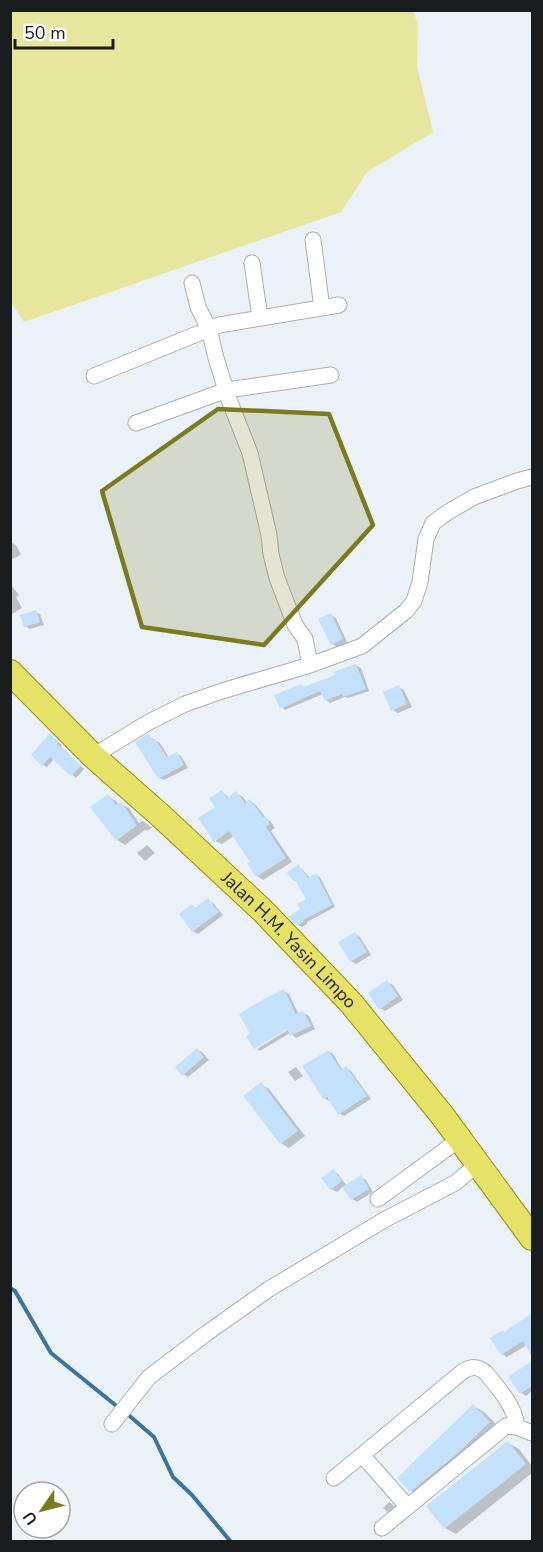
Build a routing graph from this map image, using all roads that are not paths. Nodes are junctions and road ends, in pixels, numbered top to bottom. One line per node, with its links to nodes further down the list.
1 (314, 240): 5 (street)
2 (252, 262): 6 (street)
3 (192, 283): 7 (street)
4 (339, 305): 5 (street)
5 (322, 308): 6 (street)
6 (260, 318): 7 (street)
7 (209, 330): 9 (street); 10 (street)
8 (331, 375): 10 (street)
9 (94, 376)
10 (227, 390): 11 (street); 13 (street)
11 (136, 423)
12 (532, 477): 13 (street)
13 (310, 665): 15 (street)
14 (10, 672): 15 (main road, Jalan H.M. Yasin Limpo)
15 (93, 756): 16 (main road, Jalan H.M. Yasin Limpo)
16 (460, 1139): 17 (main road, Jalan H.M. Yasin Limpo); 18 (street)
17 (478, 1164): 19 (main road, Jalan H.M. Yasin Limpo); 20 (street)
18 (378, 1199)
19 (532, 1238)
20 (112, 1424)
21 (517, 1428): 22 (street); 23 (street); 25 (street)
22 (532, 1434)
23 (362, 1455): 24 (street); 25 (street)
24 (334, 1478)
25 (408, 1507): 26 (street)
26 (382, 1528)

